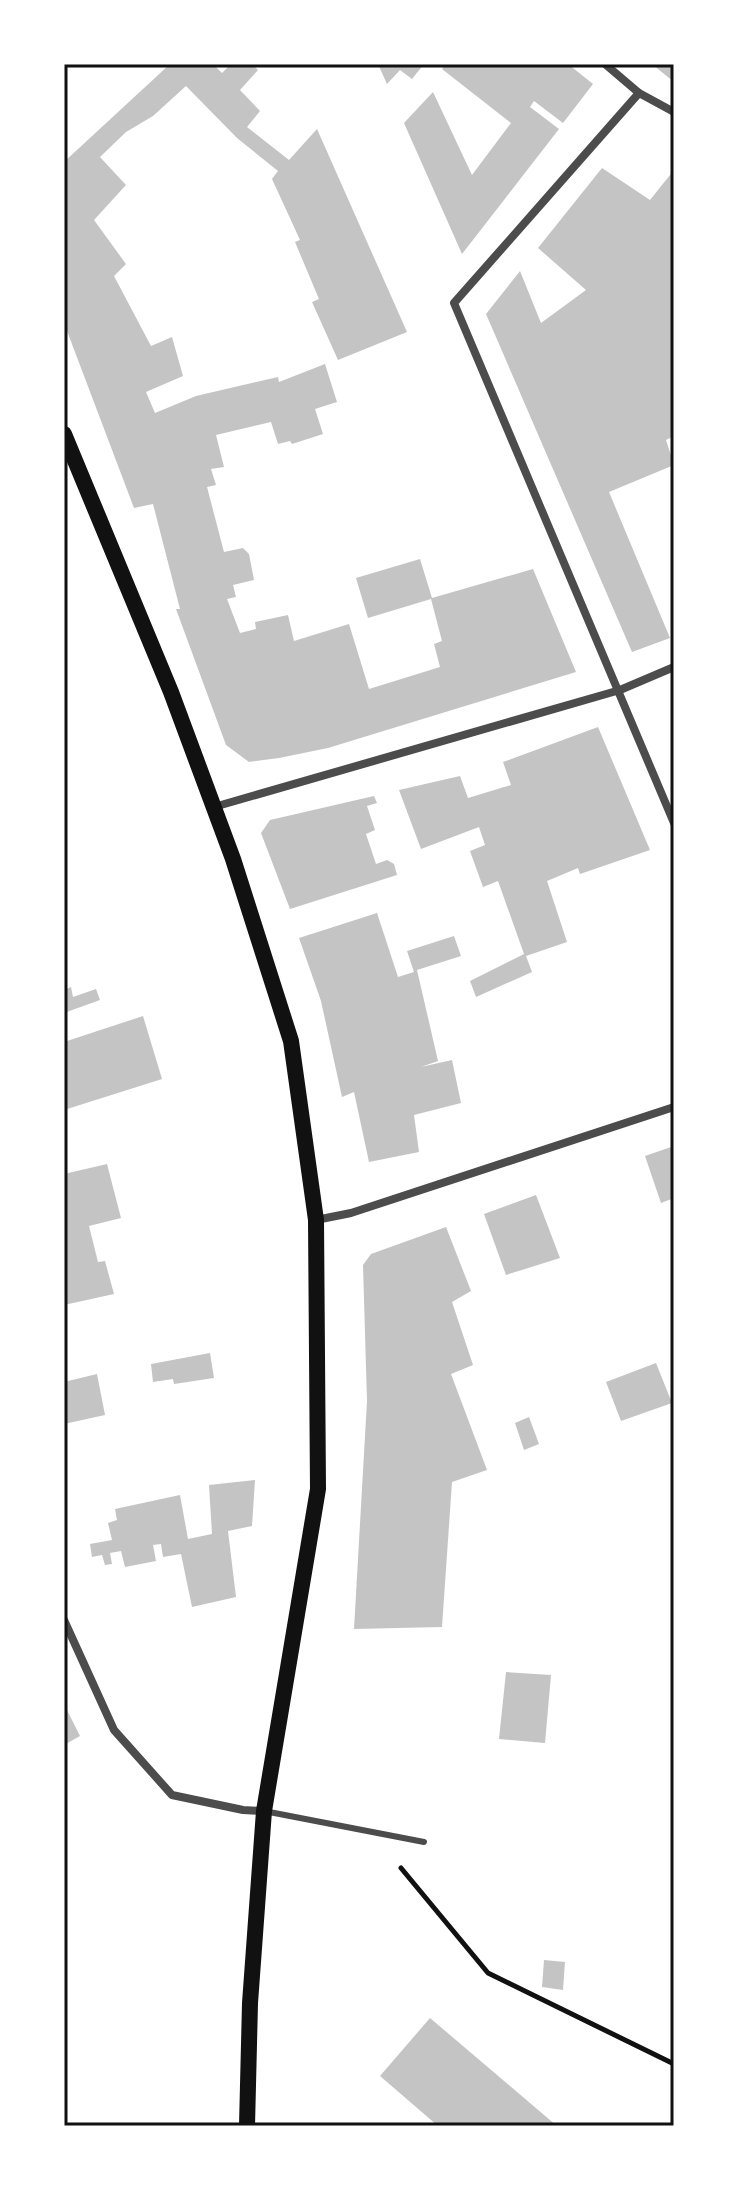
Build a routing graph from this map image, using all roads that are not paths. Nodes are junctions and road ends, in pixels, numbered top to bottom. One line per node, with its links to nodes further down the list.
1 (605, 64): 2 (street)
2 (639, 93): 3 (street); 6 (street)
3 (674, 112)
4 (64, 434): 7 (main road)
5 (674, 667): 6 (street)
6 (620, 690): 7 (street); 8 (street)
7 (214, 807): 10 (main road)
8 (674, 823)
9 (674, 1107): 10 (street)
10 (316, 1220): 12 (main road)
11 (64, 1620): 12 (street)
12 (264, 1811): 13 (lane); 14 (main road)
13 (424, 1842)
14 (247, 2126)

